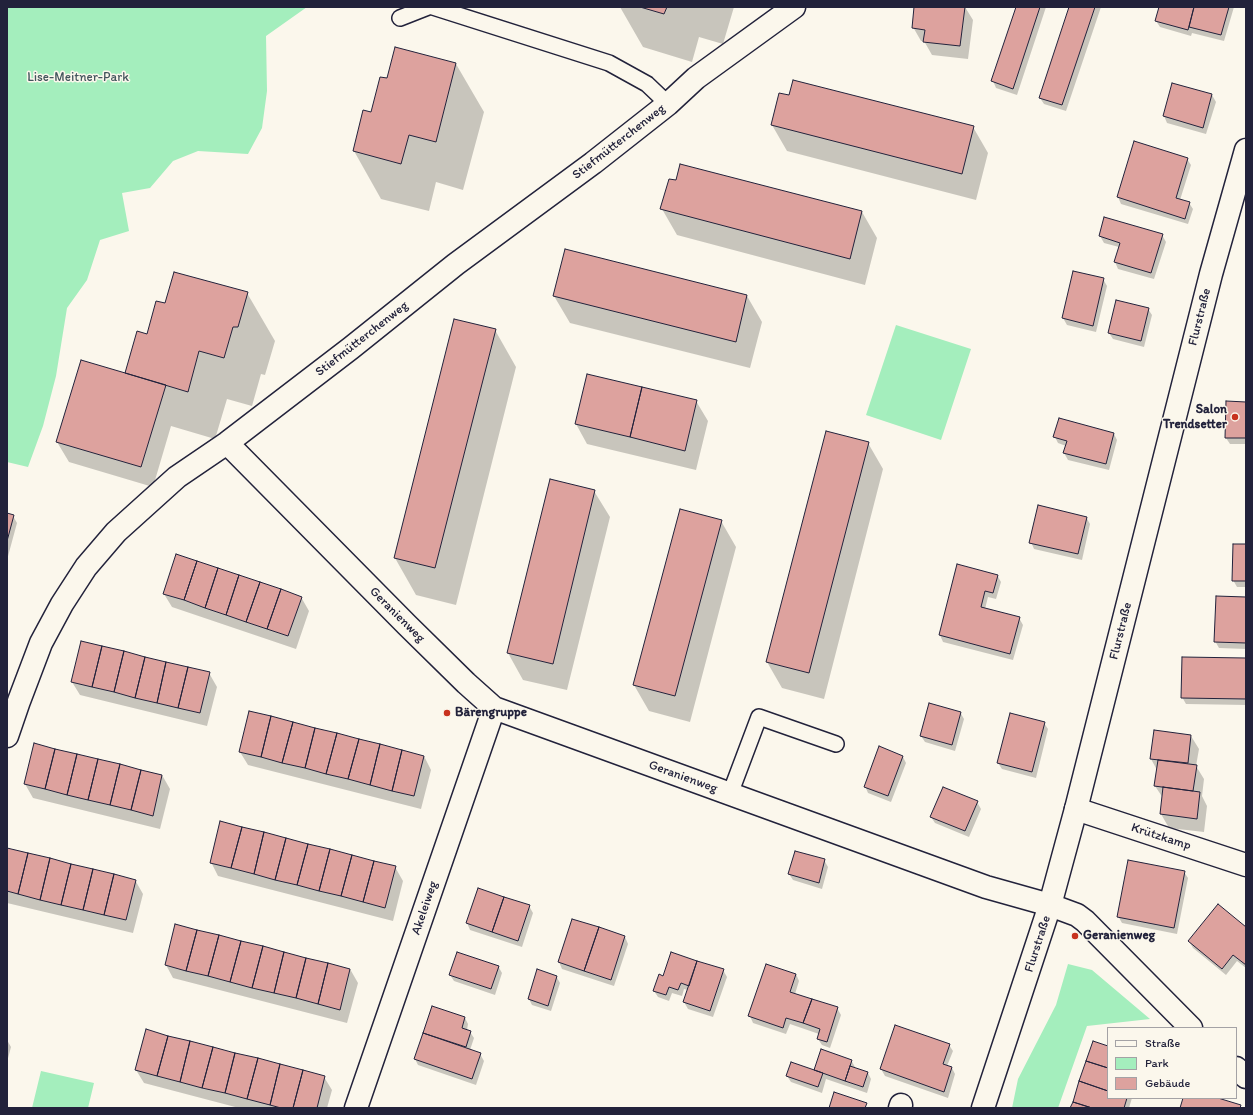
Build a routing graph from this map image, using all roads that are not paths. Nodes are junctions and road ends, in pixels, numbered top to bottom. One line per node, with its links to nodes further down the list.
1 (428, 7): 4 (lane)
2 (433, 7): 5 (lane)
3 (794, 7): 5 (street, Stiefmütterchenweg)
4 (400, 18)
5 (668, 104): 7 (street, Stiefmütterchenweg)
6 (1246, 150): 12 (street, Flurstraße)
7 (227, 443): 8 (street, Geranienweg); 9 (street, Stiefmütterchenweg)
8 (494, 708): 11 (street, Geranienweg); 18 (street, Akeleiweg)
9 (7, 736)
10 (836, 744): 11 (lane)
11 (730, 794): 14 (street, Geranienweg)
12 (1076, 809): 13 (street, Krützkamp); 14 (street, Flurstraße)
13 (1246, 864)
14 (1050, 905): 15 (street, Geranienweg); 19 (street, Flurstraße)
15 (1190, 1027)
16 (1237, 1069): 17 (street)
17 (1246, 1077)
18 (356, 1108)
19 (983, 1108)

